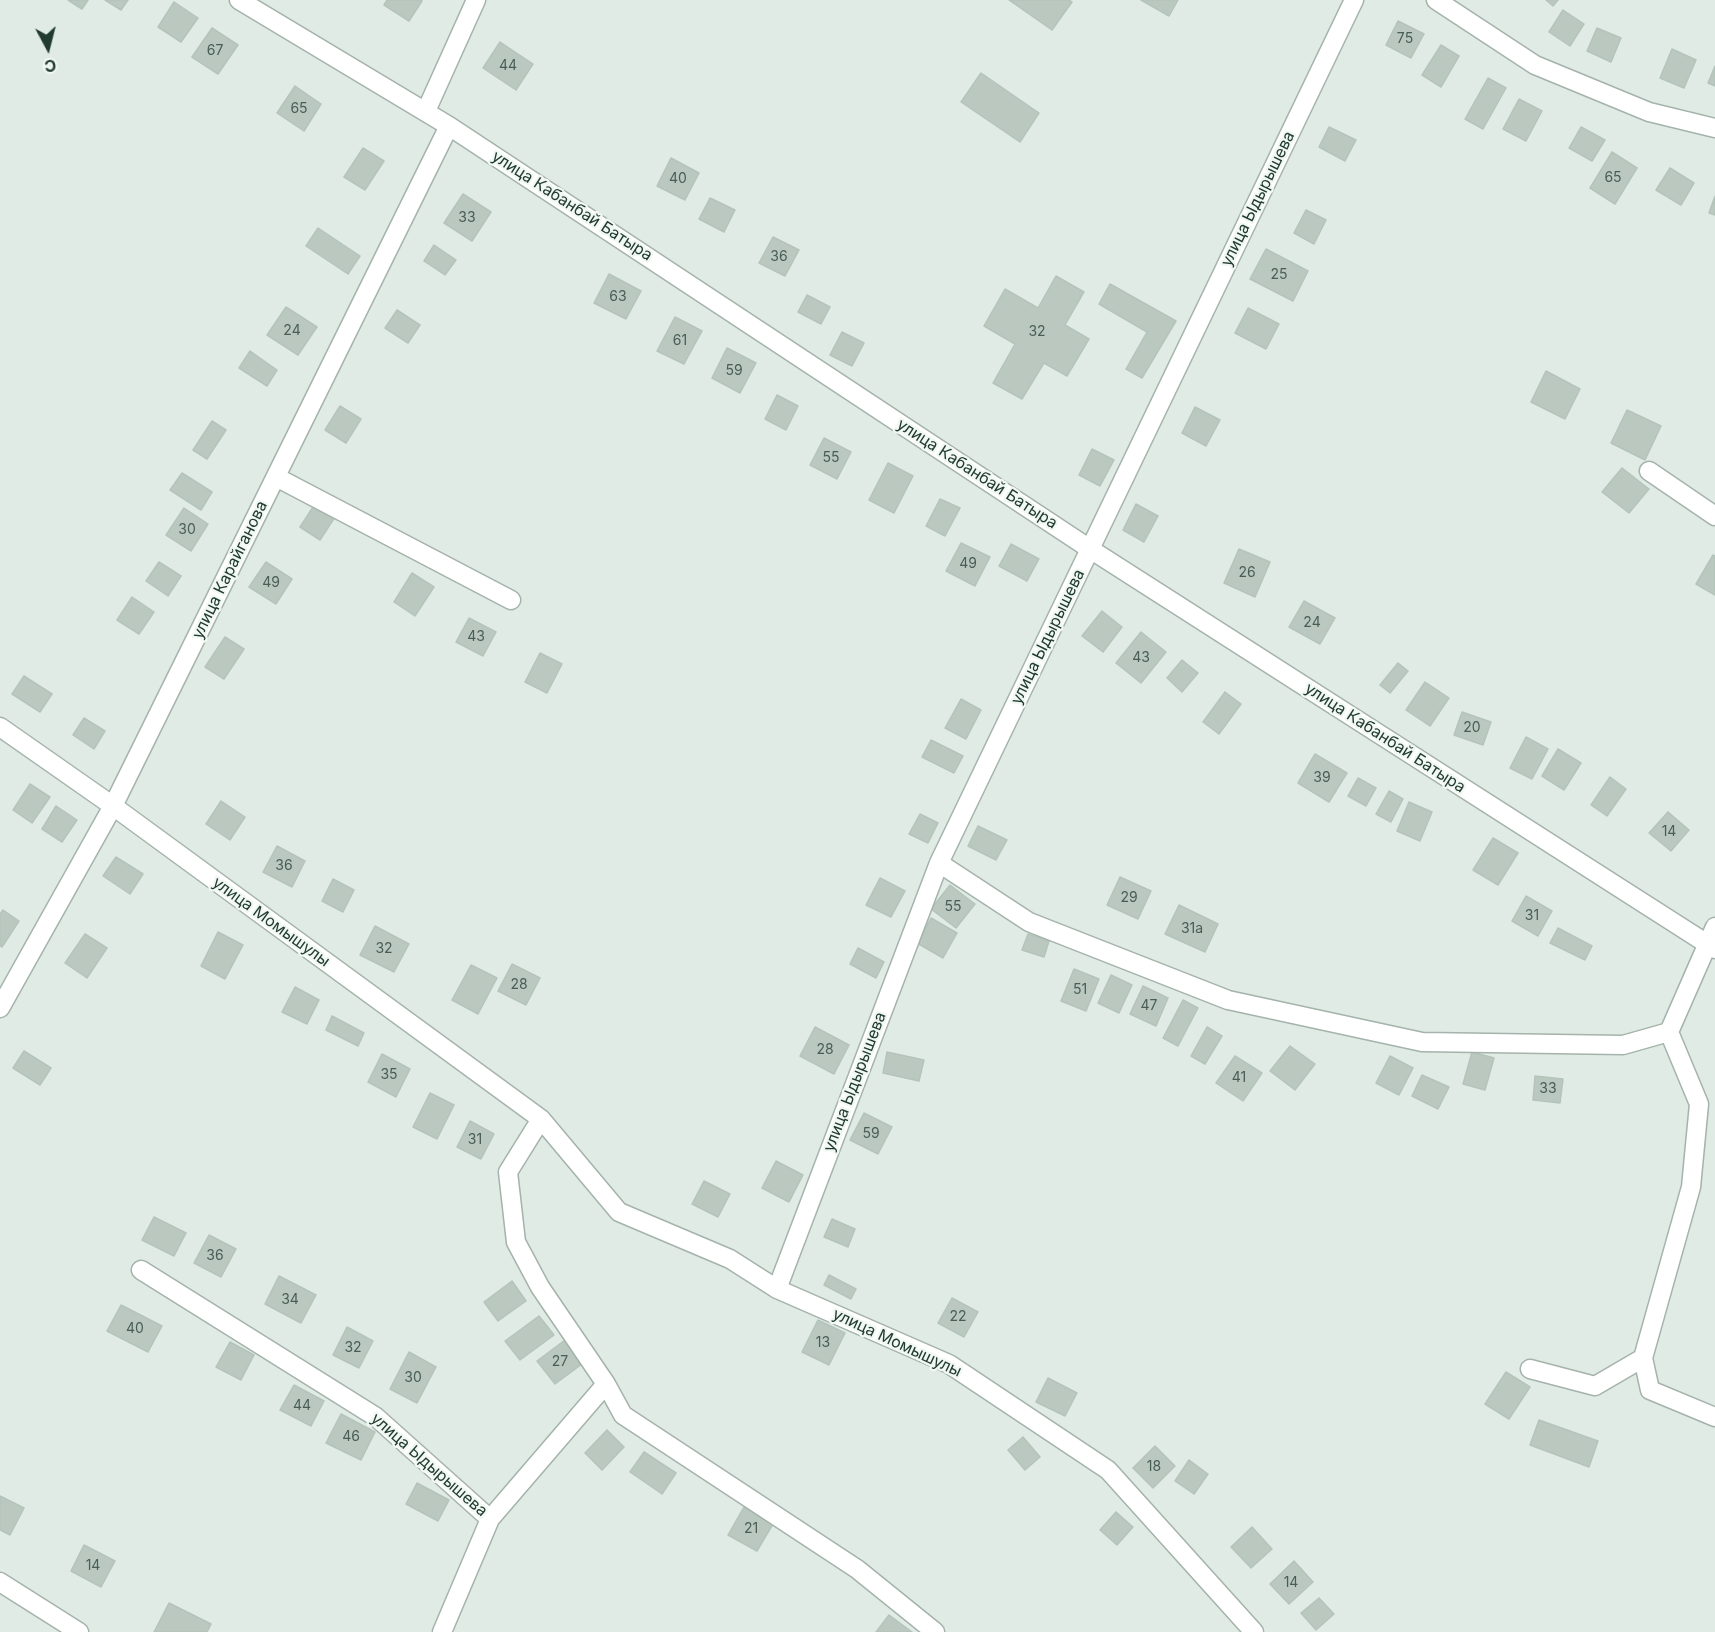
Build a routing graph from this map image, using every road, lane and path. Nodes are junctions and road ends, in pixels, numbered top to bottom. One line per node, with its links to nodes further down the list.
1 (240, 0): 5 (street, улица Кабанбай Батыра)
2 (476, 0): 5 (street)
3 (1354, 0): 11 (street, улица Ыдырышева)
4 (1436, 0): 7 (street)
5 (426, 111): 6 (street, улица Кабанбай Батыра)
6 (449, 126): 9 (street, улица Карайганова); 11 (street, улица Кабанбай Батыра)
7 (1715, 128)
8 (1649, 471): 10 (street)
9 (276, 477): 12 (street); 14 (street, улица Карайганова)
10 (1715, 516)
11 (1090, 549): 15 (street, улица Ыдырышева); 17 (street, улица Кабанбай Батыра)
12 (511, 600)
13 (0, 727): 14 (street, улица Момышулы)
14 (113, 806): 18 (street, улица Карайганова); 20 (street, улица Момышулы)
15 (939, 863): 19 (street); 22 (street, улица Ыдырышева)
16 (1715, 927): 17 (street)
17 (1711, 946): 19 (street)
18 (0, 1008)
19 (1669, 1032): 23 (street)
20 (541, 1119): 22 (street, улица Момышулы); 25 (street)
21 (141, 1270): 27 (street, улица Ыдырышева)
22 (777, 1289): 32 (street, улица Момышулы)
23 (1643, 1358): 24 (street); 26 (street)
24 (1530, 1369)
25 (606, 1384): 27 (street); 31 (street)
26 (1715, 1417)
27 (490, 1519): 30 (street, улица Ыдырышева)
28 (0, 1582): 29 (street)
29 (79, 1632)
30 (442, 1632)
31 (935, 1632)
32 (1254, 1632)

